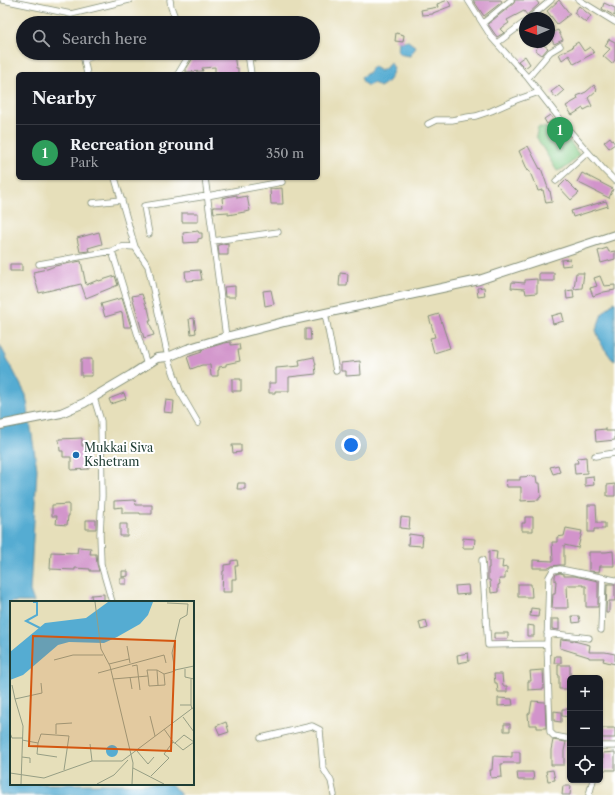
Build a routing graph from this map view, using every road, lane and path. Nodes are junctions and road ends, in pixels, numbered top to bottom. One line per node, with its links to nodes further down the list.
1 (3, 0): 2 (street)
2 (129, 0)
3 (170, 0): 9 (street)
4 (468, 0): 11 (street)
5 (511, 0): 11 (street)
6 (551, 0): 8 (street)
7 (579, 0): 10 (street)
8 (537, 12)
9 (174, 16)
10 (615, 22)
11 (483, 23): 13 (street)
12 (519, 26): 13 (street)
13 (497, 43): 21 (street)
14 (560, 46): 21 (street)
15 (84, 60): 18 (street)
16 (186, 60): 19 (street)
17 (249, 60): 20 (street)
18 (87, 72)
19 (179, 72)
20 (251, 72)
21 (528, 78): 22 (street)
22 (539, 92): 23 (street); 24 (street)
23 (428, 124)
24 (588, 152): 27 (street); 28 (street)
25 (116, 180): 31 (street)
26 (205, 180): 30 (street)
27 (556, 181)
28 (615, 181)
29 (282, 182): 30 (street)
30 (207, 196): 34 (street); 36 (street)
31 (122, 200): 32 (street); 37 (street)
32 (92, 203)
33 (278, 232): 36 (street)
34 (149, 234)
35 (615, 234): 40 (main road)
36 (213, 241): 41 (street)
37 (135, 247): 38 (street); 42 (street)
38 (112, 251): 39 (street); 43 (street)
39 (39, 264)
40 (325, 313): 41 (main road); 44 (street)
41 (226, 337): 42 (main road)
42 (168, 357): 43 (main road); 46 (street)
43 (146, 365): 45 (main road)
44 (336, 370)
45 (94, 398): 47 (main road); 53 (street)
46 (198, 423)
47 (0, 425)
48 (615, 453): 49 (street)
49 (594, 456)
50 (482, 560): 57 (street)
51 (603, 578): 52 (street); 54 (street); 55 (street)
52 (615, 580)
53 (112, 601)
54 (600, 630)
55 (547, 633): 56 (street); 57 (street)
56 (589, 638)
57 (547, 644): 59 (street)
58 (261, 738): 63 (street)
59 (567, 738)
60 (603, 746): 61 (street)
61 (615, 746)
62 (592, 783): 64 (street)
63 (334, 795)
64 (590, 795)

